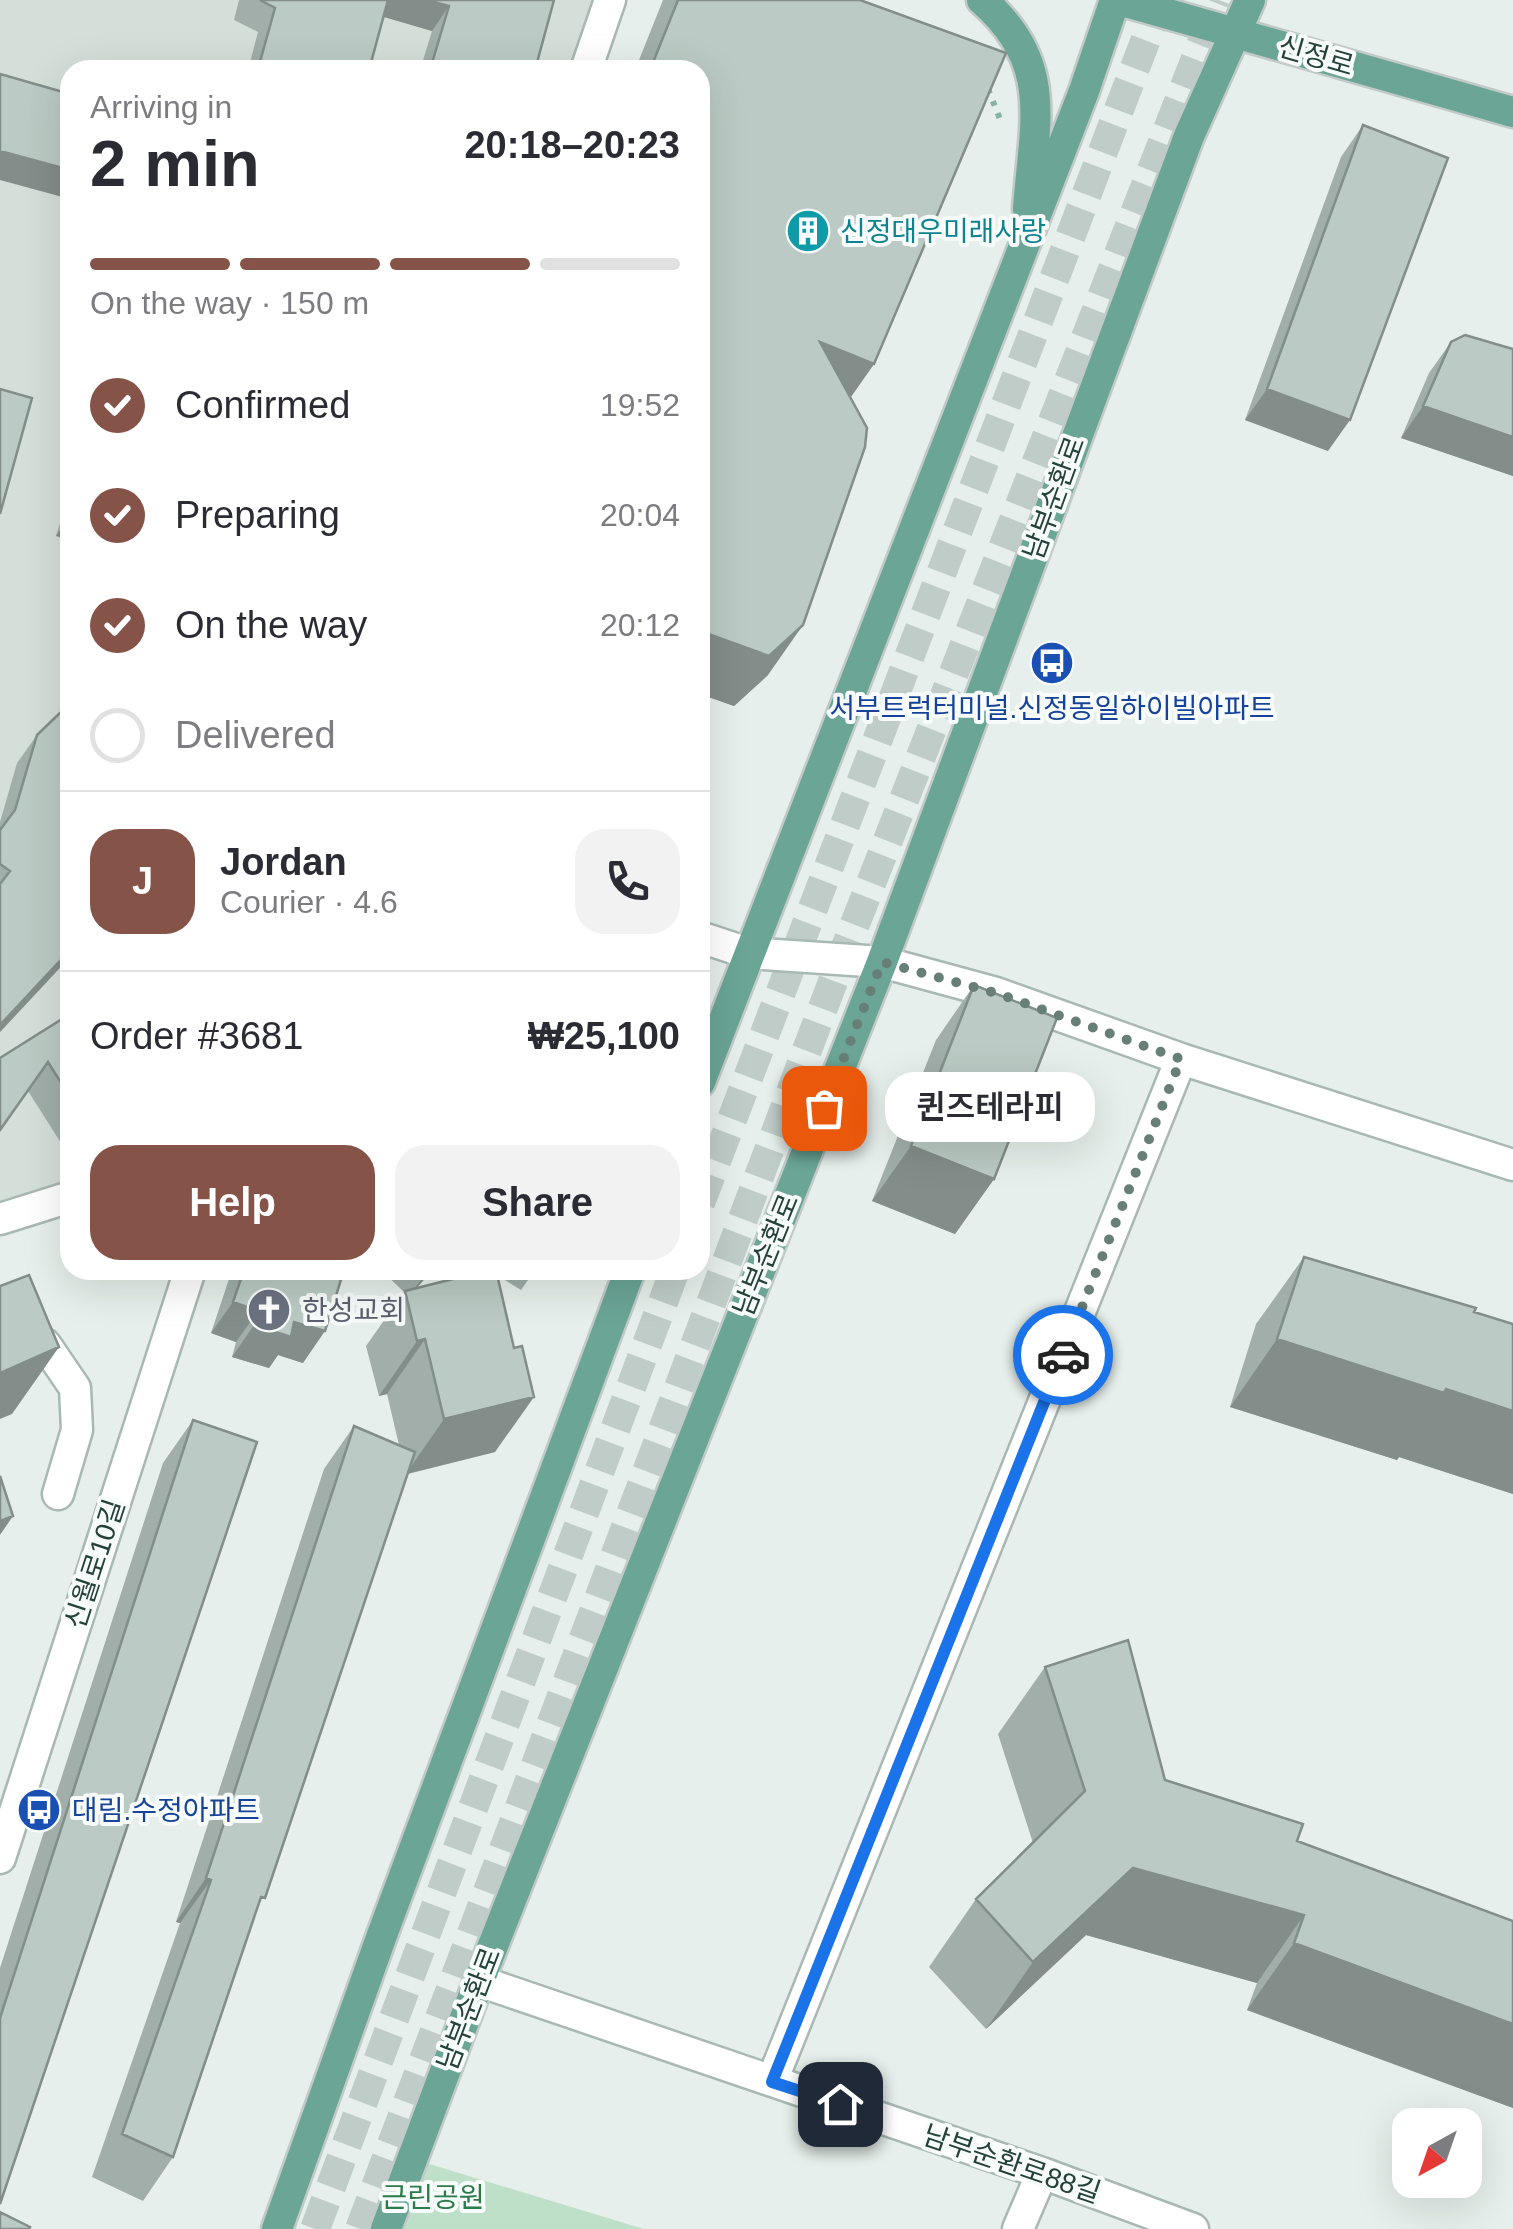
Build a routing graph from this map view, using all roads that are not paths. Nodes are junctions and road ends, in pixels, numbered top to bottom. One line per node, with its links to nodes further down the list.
1 (610, 0): 6 (street)
2 (982, 0): 8 (main road)
3 (1118, 0): 5 (main road, 신정로); 8 (main road)
4 (1250, 0): 5 (main road, 남부순환로)
5 (1236, 34): 7 (main road, 신정로); 11 (main road, 남부순환로)
6 (589, 60)
7 (1513, 112)
8 (1025, 244): 10 (main road)
9 (710, 940): 10 (street)
10 (748, 953): 11 (street); 12 (main road)
11 (882, 962): 13 (street); 22 (main road, 남부순환로)
12 (710, 1055)
13 (1181, 1059): 14 (street); 23 (street)
14 (1513, 1165)
15 (60, 1200): 16 (street)
16 (0, 1219)
17 (187, 1280): 21 (street, 신월로10길)
18 (626, 1280): 25 (main road)
19 (0, 1326): 20 (street)
20 (58, 1494)
21 (0, 1858)
22 (480, 1981): 23 (street, 남부순환로88길); 26 (main road, 남부순환로)
23 (772, 2082): 24 (street, 남부순환로88길)
24 (1042, 2173): 27 (street); 28 (street, 남부순환로88길)
25 (277, 2229)
26 (386, 2229)
27 (1018, 2229)
28 (1194, 2229)

